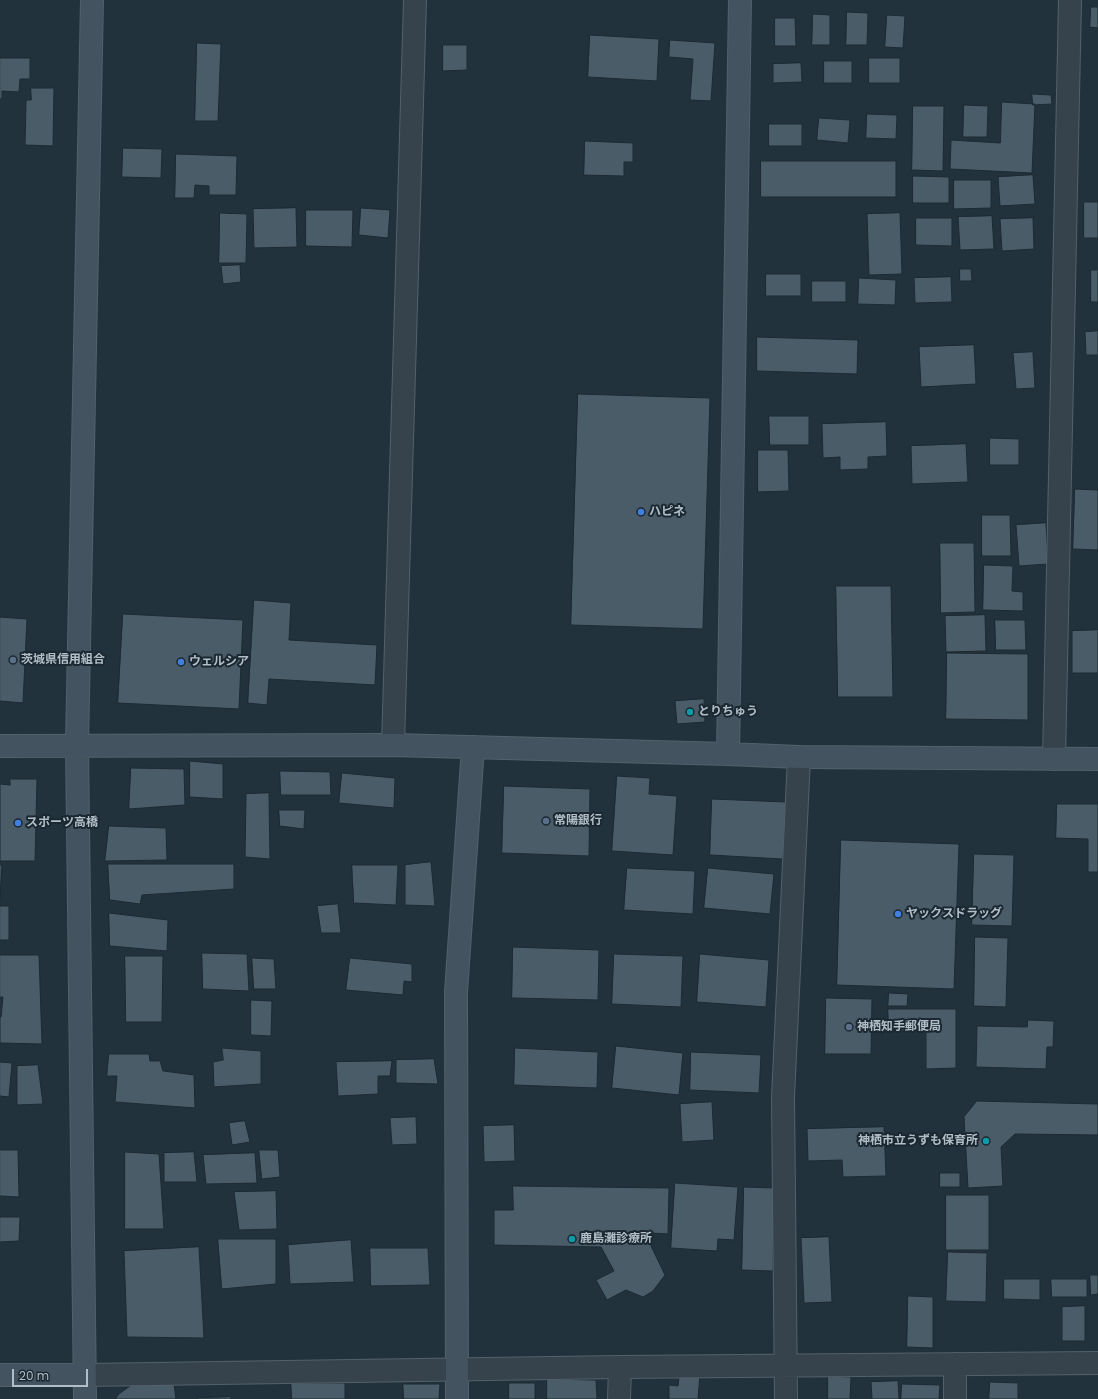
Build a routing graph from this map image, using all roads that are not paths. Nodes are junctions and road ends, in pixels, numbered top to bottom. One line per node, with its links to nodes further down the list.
1 (92, 0): 5 (street)
2 (415, 0): 6 (street)
3 (740, 0): 9 (street)
4 (1070, 0): 11 (street)
5 (77, 744): 6 (street); 7 (street); 19 (street)
6 (392, 745): 8 (street)
7 (0, 746)
8 (473, 747): 9 (street); 17 (street)
9 (728, 754): 10 (street)
10 (799, 757): 11 (street); 15 (street)
11 (1054, 758): 12 (street)
12 (1098, 759)
13 (1098, 1363): 14 (street)
14 (955, 1364): 15 (street); 24 (street)
15 (787, 1366): 16 (street); 23 (street)
16 (620, 1367): 17 (street); 22 (street)
17 (457, 1369): 19 (street); 21 (street)
18 (0, 1375): 19 (street)
19 (85, 1375): 20 (street)
20 (85, 1399)
21 (457, 1399)
22 (620, 1399)
23 (786, 1399)
24 (955, 1399)

